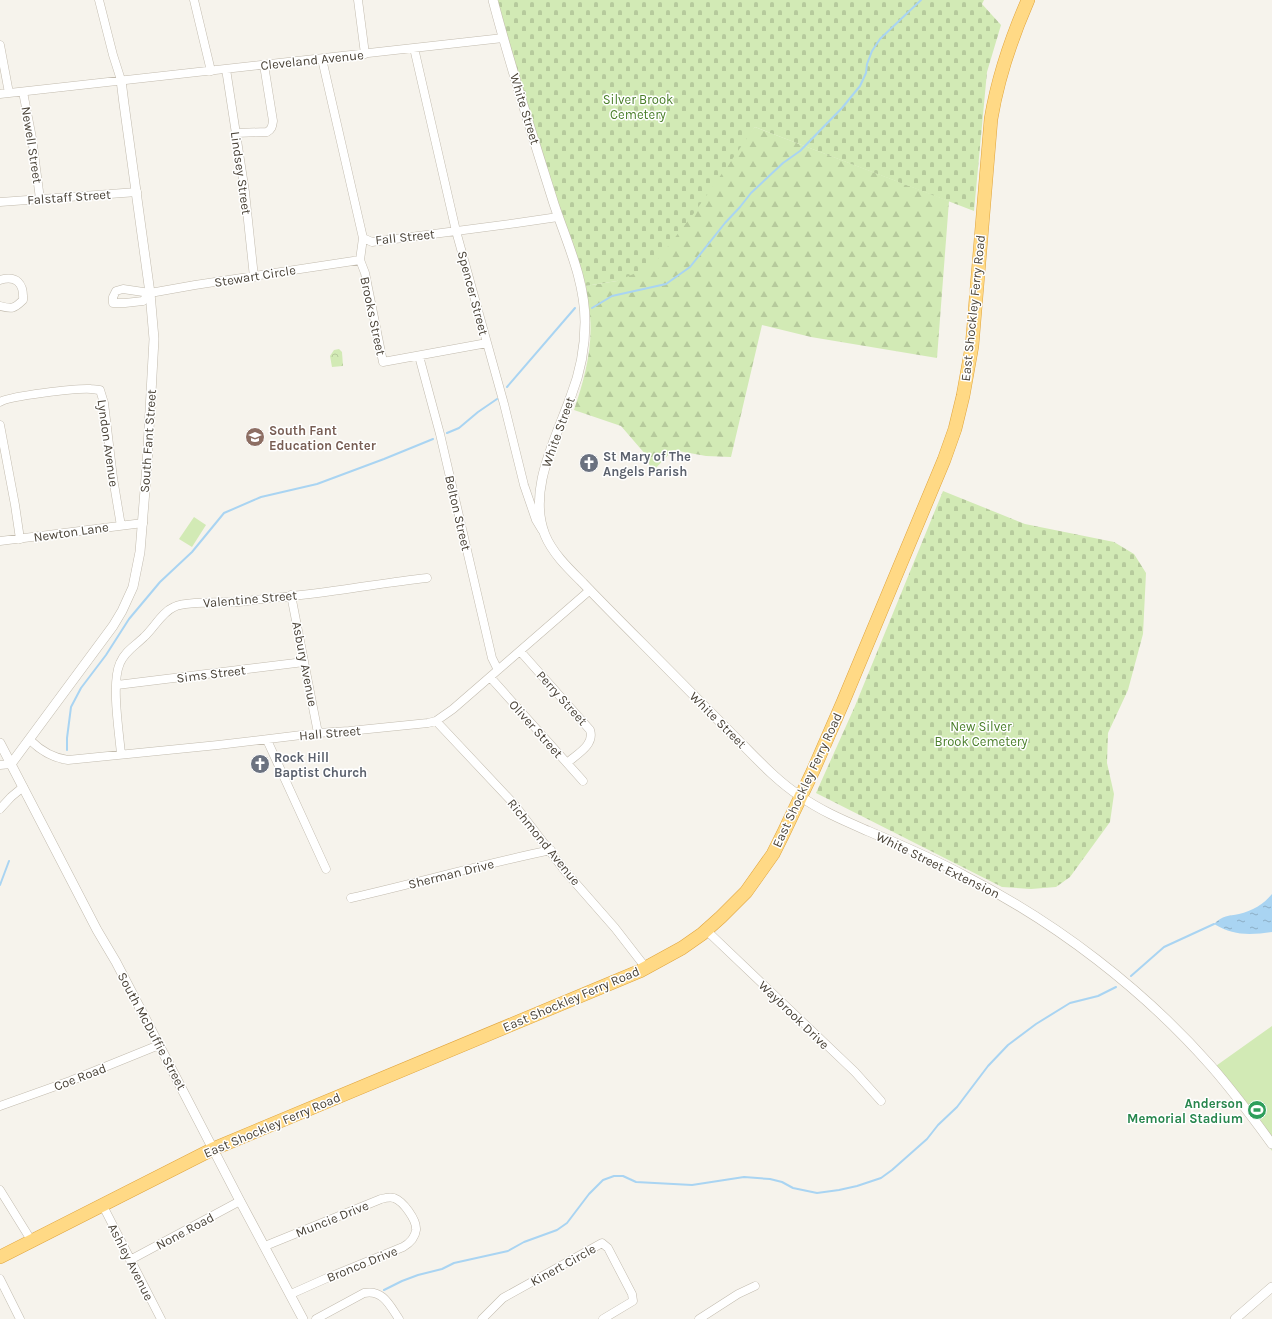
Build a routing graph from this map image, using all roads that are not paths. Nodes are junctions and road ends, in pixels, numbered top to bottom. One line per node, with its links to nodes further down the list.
1 (99, 0): 14 (street)
2 (194, 0): 13 (street)
3 (358, 0): 9 (street)
4 (493, 0): 6 (street, White Street)
5 (1028, 0): 58 (highway, East Shockley Ferry Road)
6 (503, 38): 8 (street, Cleveland Avenue); 22 (street, White Street)
7 (0, 45): 16 (street, Newell Street)
8 (414, 48): 9 (street, Cleveland Avenue); 23 (street, Spencer Street)
9 (365, 54): 10 (street, Cleveland Avenue)
10 (322, 59): 11 (street, Cleveland Avenue); 24 (street, Fall Street)
11 (264, 65): 12 (street, Cleveland Avenue); 18 (street)
12 (226, 69): 13 (street, Cleveland Avenue); 18 (street, Lindsey Street)
13 (211, 71): 14 (street, Cleveland Avenue)
14 (121, 80): 15 (street, Cleveland Avenue); 19 (street, South Fant Street)
15 (23, 92): 16 (street, Cleveland Avenue); 20 (street, Newell Street)
16 (9, 93): 17 (street, Cleveland Avenue)
17 (0, 94)
18 (235, 133): 26 (street, Lindsey Street)
19 (137, 192): 20 (street, Falstaff Street); 28 (street, South Fant Street)
20 (40, 199): 21 (street, Falstaff Street)
21 (0, 202)
22 (558, 217): 23 (street, Fall Street); 36 (street, White Street)
23 (456, 231): 24 (street, Fall Street); 30 (street, Spencer Street)
24 (363, 238): 25 (street, Brooks Street)
25 (360, 260): 26 (street, Stewart Circle); 31 (street, Brooks Street)
26 (254, 277): 28 (street, Stewart Circle)
27 (0, 280): 29 (street)
28 (150, 293): 34 (street, South Fant Street)
29 (0, 306)
30 (487, 343): 31 (street, Brooks Street); 36 (street, Spencer Street)
31 (419, 356): 44 (street, Belton Street)
32 (0, 402): 35 (street, Lyndon Avenue)
33 (0, 425): 37 (street)
34 (143, 523): 35 (street, Newton Lane); 49 (street, South Fant Street)
35 (120, 526): 37 (street, Newton Lane)
36 (544, 534): 40 (street, White Street)
37 (20, 539): 38 (street, Newton Lane)
38 (0, 541)
39 (427, 578): 41 (street, Valentine Street)
40 (590, 590): 42 (street, Hall Street); 58 (street, White Street)
41 (291, 595): 43 (street, Asbury Avenue); 46 (street, Valentine Street)
42 (520, 651): 44 (street, Hall Street); 53 (street, Perry Street)
43 (304, 662): 46 (street, Sims Street); 48 (street, Asbury Avenue)
44 (498, 670): 45 (street, Hall Street)
45 (490, 677): 47 (street, Hall Street); 53 (street, Oliver Street)
46 (117, 685): 52 (street, Valentine Street)
47 (436, 721): 48 (street, Hall Street); 60 (street, Richmond Avenue)
48 (318, 733): 50 (street, Hall Street)
49 (30, 740): 52 (street, Hall Street); 54 (street, South Fant Street)
50 (267, 740): 52 (street, Hall Street); 61 (street)
51 (0, 743): 54 (street, South McDuffie Street)
52 (121, 754)
53 (567, 763): 56 (street, Oliver Street)
54 (11, 764): 55 (street); 57 (street, South McDuffie Street)
55 (0, 765)
56 (583, 781)
57 (23, 787): 59 (street); 65 (street, South McDuffie Street)
58 (802, 797): 63 (highway, East Shockley Ferry Road); 68 (street, White Street Extension)
59 (0, 809)
60 (551, 850): 62 (street, Sherman Drive); 64 (street, Richmond Avenue)
61 (326, 869)
62 (351, 898)
63 (706, 930): 64 (highway, East Shockley Ferry Road); 66 (street, Waybrook Drive)
64 (646, 968): 69 (highway, East Shockley Ferry Road)
65 (159, 1045): 67 (street, Coe Road); 69 (street, South McDuffie Street)
66 (881, 1101)
67 (0, 1106)
68 (1272, 1144)
69 (213, 1149): 71 (street, South McDuffie Street); 73 (highway, East Shockley Ferry Road)
70 (0, 1190): 74 (street)
71 (240, 1201): 75 (street, South McDuffie Street); 77 (street, None Road)
72 (400, 1201): 75 (street, Muncie Drive); 81 (street, Bronco Drive)
73 (102, 1204): 74 (highway, East Shockley Ferry Road); 77 (street, Ashley Avenue)
74 (31, 1240): 76 (highway, East Shockley Ferry Road)
75 (265, 1246): 81 (street, South McDuffie Street)
76 (0, 1256)
77 (130, 1260): 83 (street, Ashley Avenue)
78 (0, 1279): 82 (street)
79 (754, 1286): 89 (street)
80 (1272, 1287): 90 (street)
81 (291, 1294): 84 (street, South McDuffie Street)
82 (20, 1319)
83 (161, 1319)
84 (303, 1319)
85 (316, 1319): 86 (street)
86 (399, 1319)
87 (482, 1319): 88 (street, Kinert Circle)
88 (603, 1319)
89 (698, 1319)
90 (1235, 1319)

